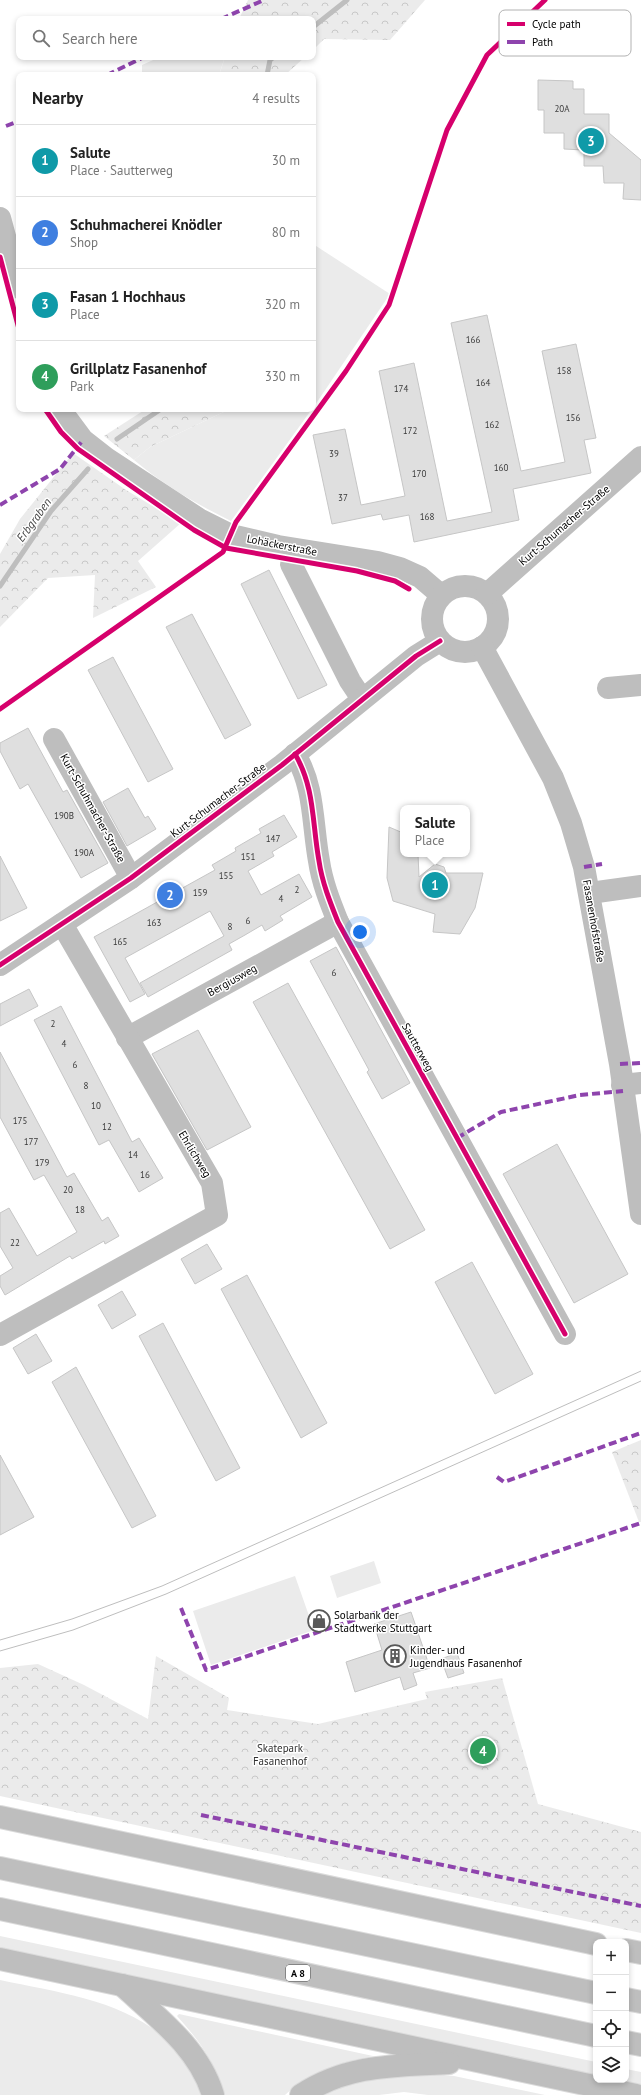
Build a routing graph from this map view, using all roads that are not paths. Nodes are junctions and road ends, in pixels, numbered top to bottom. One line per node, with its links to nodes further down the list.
1 (0, 218): 2 (main road)
2 (16, 277)
3 (62, 412): 7 (main road, Lohäckerstraße)
4 (641, 457): 6 (main road, Kurt-Schumacher-Straße)
5 (291, 564): 12 (main road)
6 (486, 594): 7 (main road); 9 (main road)
7 (441, 595): 8 (main road)
8 (440, 641): 9 (main road); 12 (main road, Kurt-Schumacher-Straße)
9 (482, 647): 17 (main road, Fasanenhofstraße)
10 (641, 685): 11 (main road)
11 (608, 688)
12 (362, 699): 14 (main road, Kurt-Schumacher-Straße)
13 (54, 739): 15 (main road, Kurt-Schuhmacher-Straße)
14 (296, 754): 15 (main road, Kurt-Schumacher-Straße); 18 (main road, Sautterweg)
15 (131, 878): 19 (main road, Kurt-Schumacher-Straße)
16 (641, 886): 17 (main road)
17 (590, 893): 22 (main road, Fasanenhofstraße)
18 (338, 922): 21 (main road, Bergiusweg); 24 (main road, Sautterweg)
19 (62, 924): 20 (main road, Kurt-Schumacher-Straße); 21 (main road, Ehrlichweg)
20 (0, 965)
21 (127, 1038): 25 (main road, Ehrlichweg)
22 (631, 1084): 23 (main road, Fasanenhofstraße)
23 (641, 1214)
24 (565, 1334)
25 (0, 1335)
26 (0, 1817): 29 (main road)
27 (0, 1868): 34 (main road)
28 (0, 1909): 37 (main road, A 8)
29 (593, 1943)
30 (629, 1951): 31 (main road)
31 (641, 1953)
32 (0, 1959): 33 (main road)
33 (122, 1985): 40 (main road); 41 (main road)
34 (593, 1992)
35 (629, 2000): 36 (main road)
36 (641, 2002)
37 (593, 2035)
38 (629, 2043): 39 (main road)
39 (641, 2045)
40 (476, 2061): 42 (main road); 43 (main road)
41 (213, 2095)
42 (301, 2095)
43 (636, 2095)

